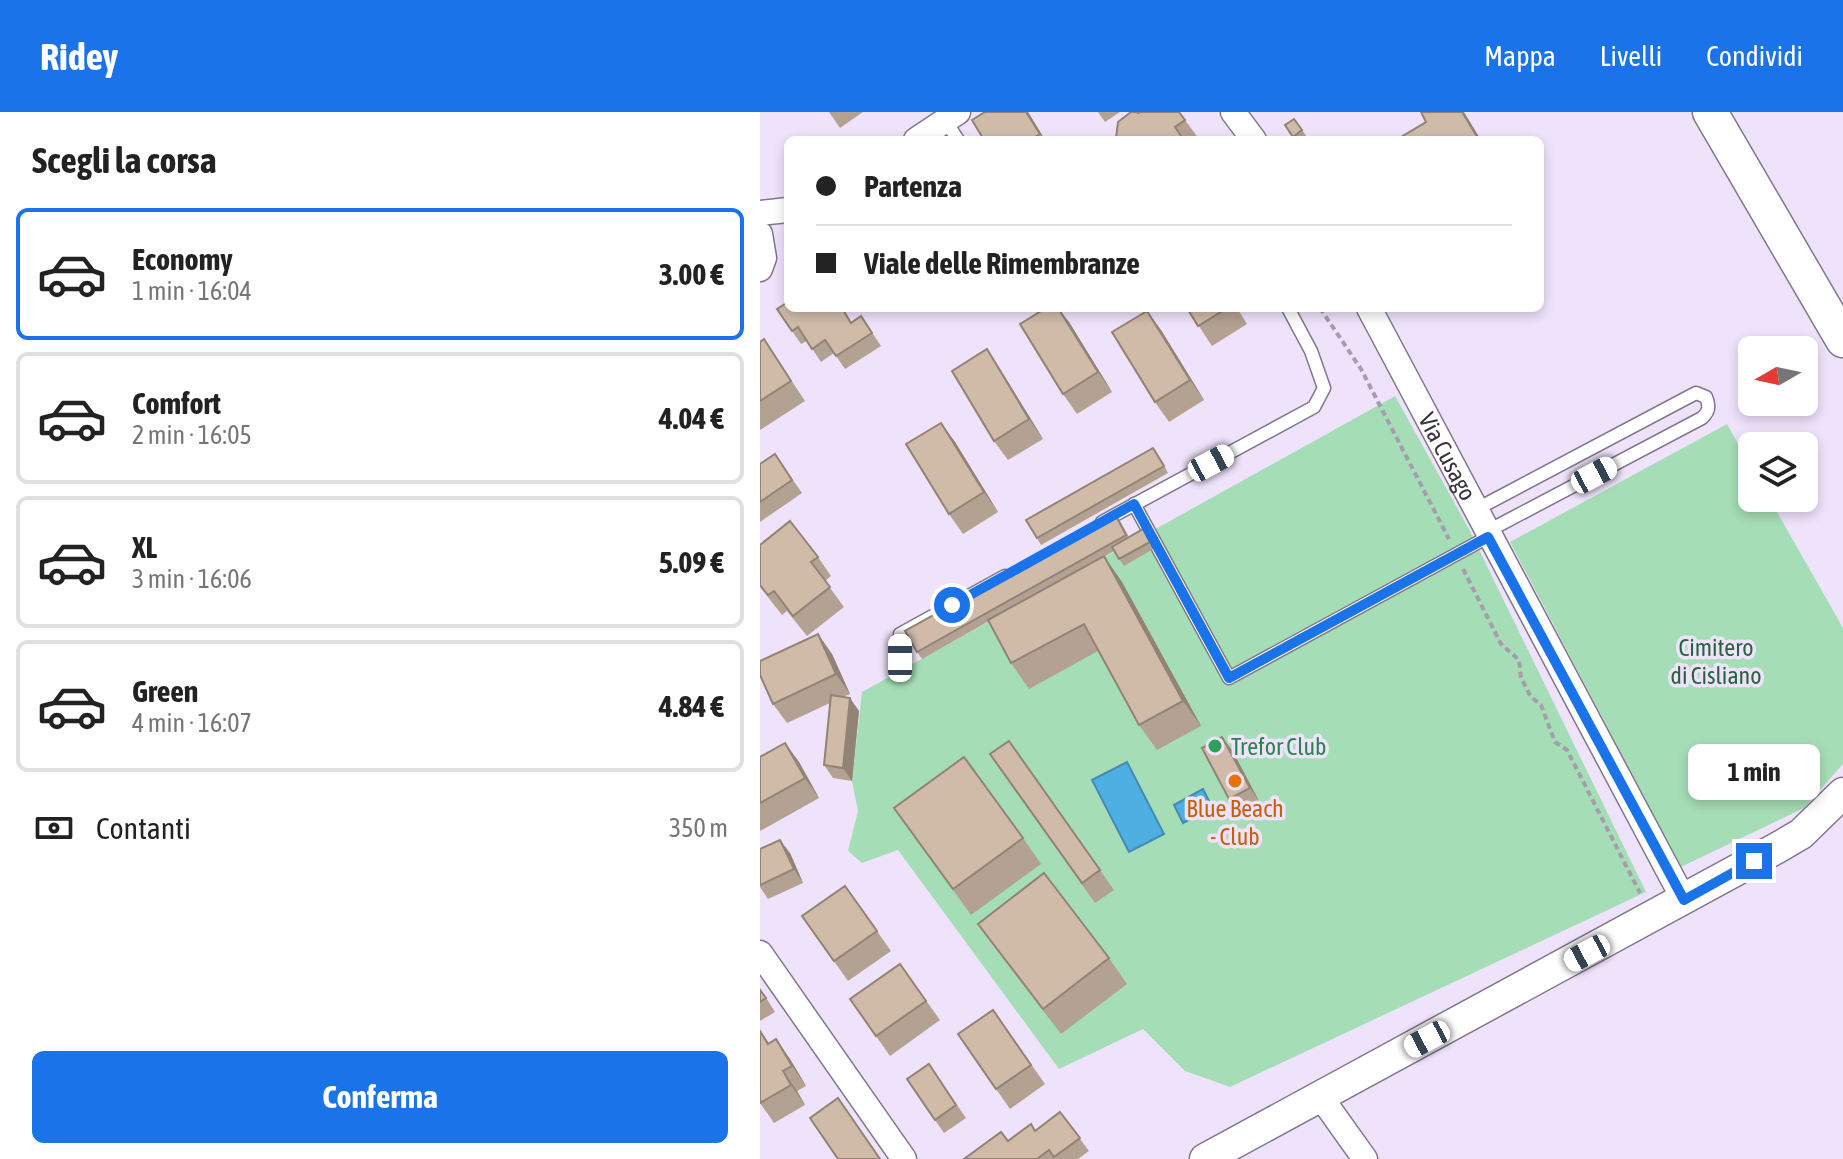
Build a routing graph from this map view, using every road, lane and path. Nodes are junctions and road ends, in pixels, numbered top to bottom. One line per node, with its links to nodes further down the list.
1 (1233, 112): 5 (street)
2 (1710, 112): 13 (main road)
3 (954, 124): 4 (street)
4 (926, 136)
5 (1251, 136)
6 (784, 210): 7 (street)
7 (760, 213)
8 (760, 234): 9 (street)
9 (760, 269)
10 (1290, 312): 14 (lane)
11 (1323, 312): 17 (path)
12 (1371, 312): 16 (street, Via Cusago)
13 (1843, 340)
14 (1134, 504): 15 (lane); 17 (lane)
15 (1093, 527)
16 (1483, 527): 16 (lane); 17 (lane); 21 (street, Via Cusago)
17 (1456, 555): 22 (path)
18 (1010, 573): 19 (lane)
19 (900, 658)
20 (1843, 793): 21 (street)
21 (1684, 900): 22 (street)
22 (1640, 924): 24 (street)
23 (760, 953): 25 (street)
24 (1320, 1096): 26 (street); 27 (street)
25 (904, 1159)
26 (1205, 1159)
27 (1365, 1159)

